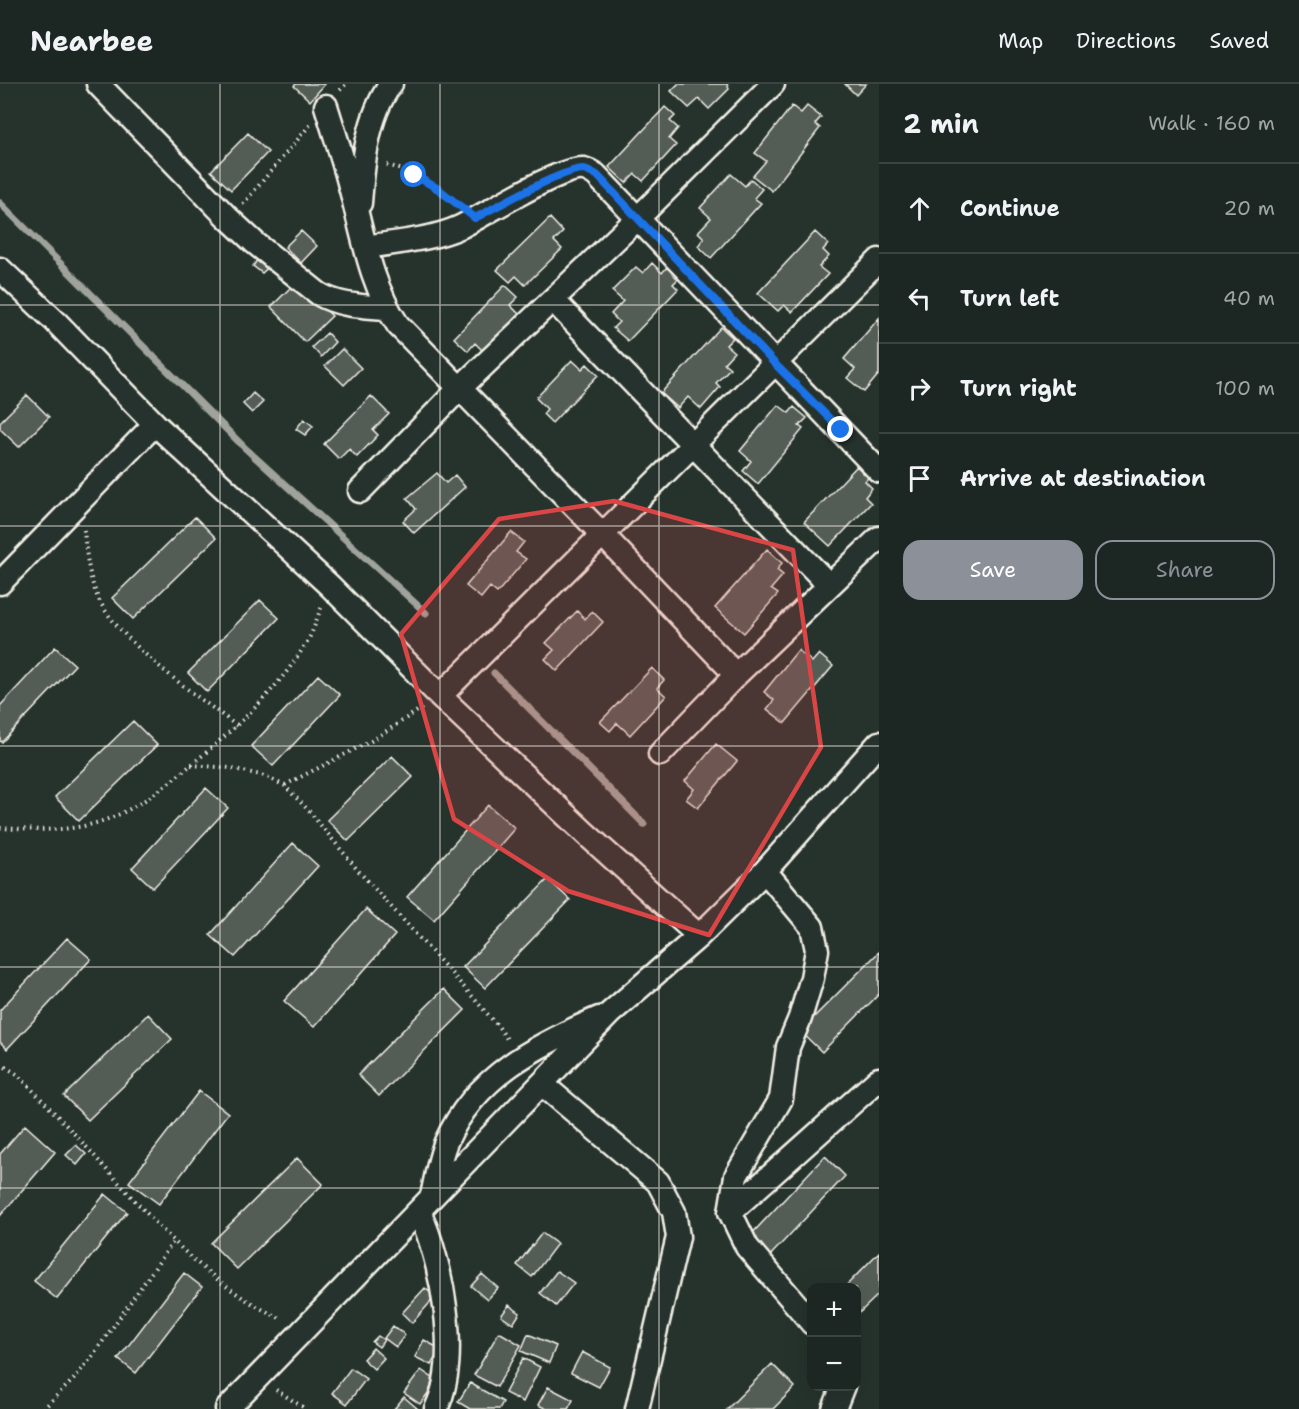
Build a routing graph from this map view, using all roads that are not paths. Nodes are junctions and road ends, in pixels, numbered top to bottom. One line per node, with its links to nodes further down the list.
1 (98, 84): 11 (lane)
2 (391, 84): 6 (lane)
3 (772, 84): 5 (lane)
4 (326, 106): 6 (lane)
5 (638, 218): 7 (lane); 10 (lane); 12 (lane)
6 (358, 219): 7 (lane)
7 (366, 247): 11 (lane)
8 (879, 260): 12 (lane)
9 (0, 269): 14 (lane)
10 (553, 300): 13 (lane); 15 (lane)
11 (386, 308): 13 (lane)
12 (775, 364): 15 (lane); 16 (lane)
13 (459, 389): 17 (lane); 18 (lane)
14 (155, 424): 20 (lane); 23 (lane)
15 (694, 444): 18 (lane); 21 (lane)
16 (879, 471)
17 (360, 491)
18 (603, 535): 22 (lane); 23 (lane)
19 (879, 538): 21 (lane)
20 (0, 584)
21 (829, 585): 22 (lane)
22 (736, 675): 25 (lane)
23 (440, 696): 27 (lane)
24 (878, 746): 26 (lane)
25 (660, 754)
26 (765, 871): 27 (lane); 32 (lane)
27 (699, 936): 28 (lane)
28 (609, 1014): 30 (lane); 31 (lane)
29 (879, 1079): 32 (lane)
30 (542, 1084): 31 (lane); 37 (lane)
31 (425, 1205): 35 (lane); 36 (lane)
32 (730, 1212): 33 (lane)
33 (807, 1317)
34 (841, 1391): 38 (lane)
35 (227, 1409)
36 (436, 1409)
37 (637, 1409)
38 (834, 1409)

